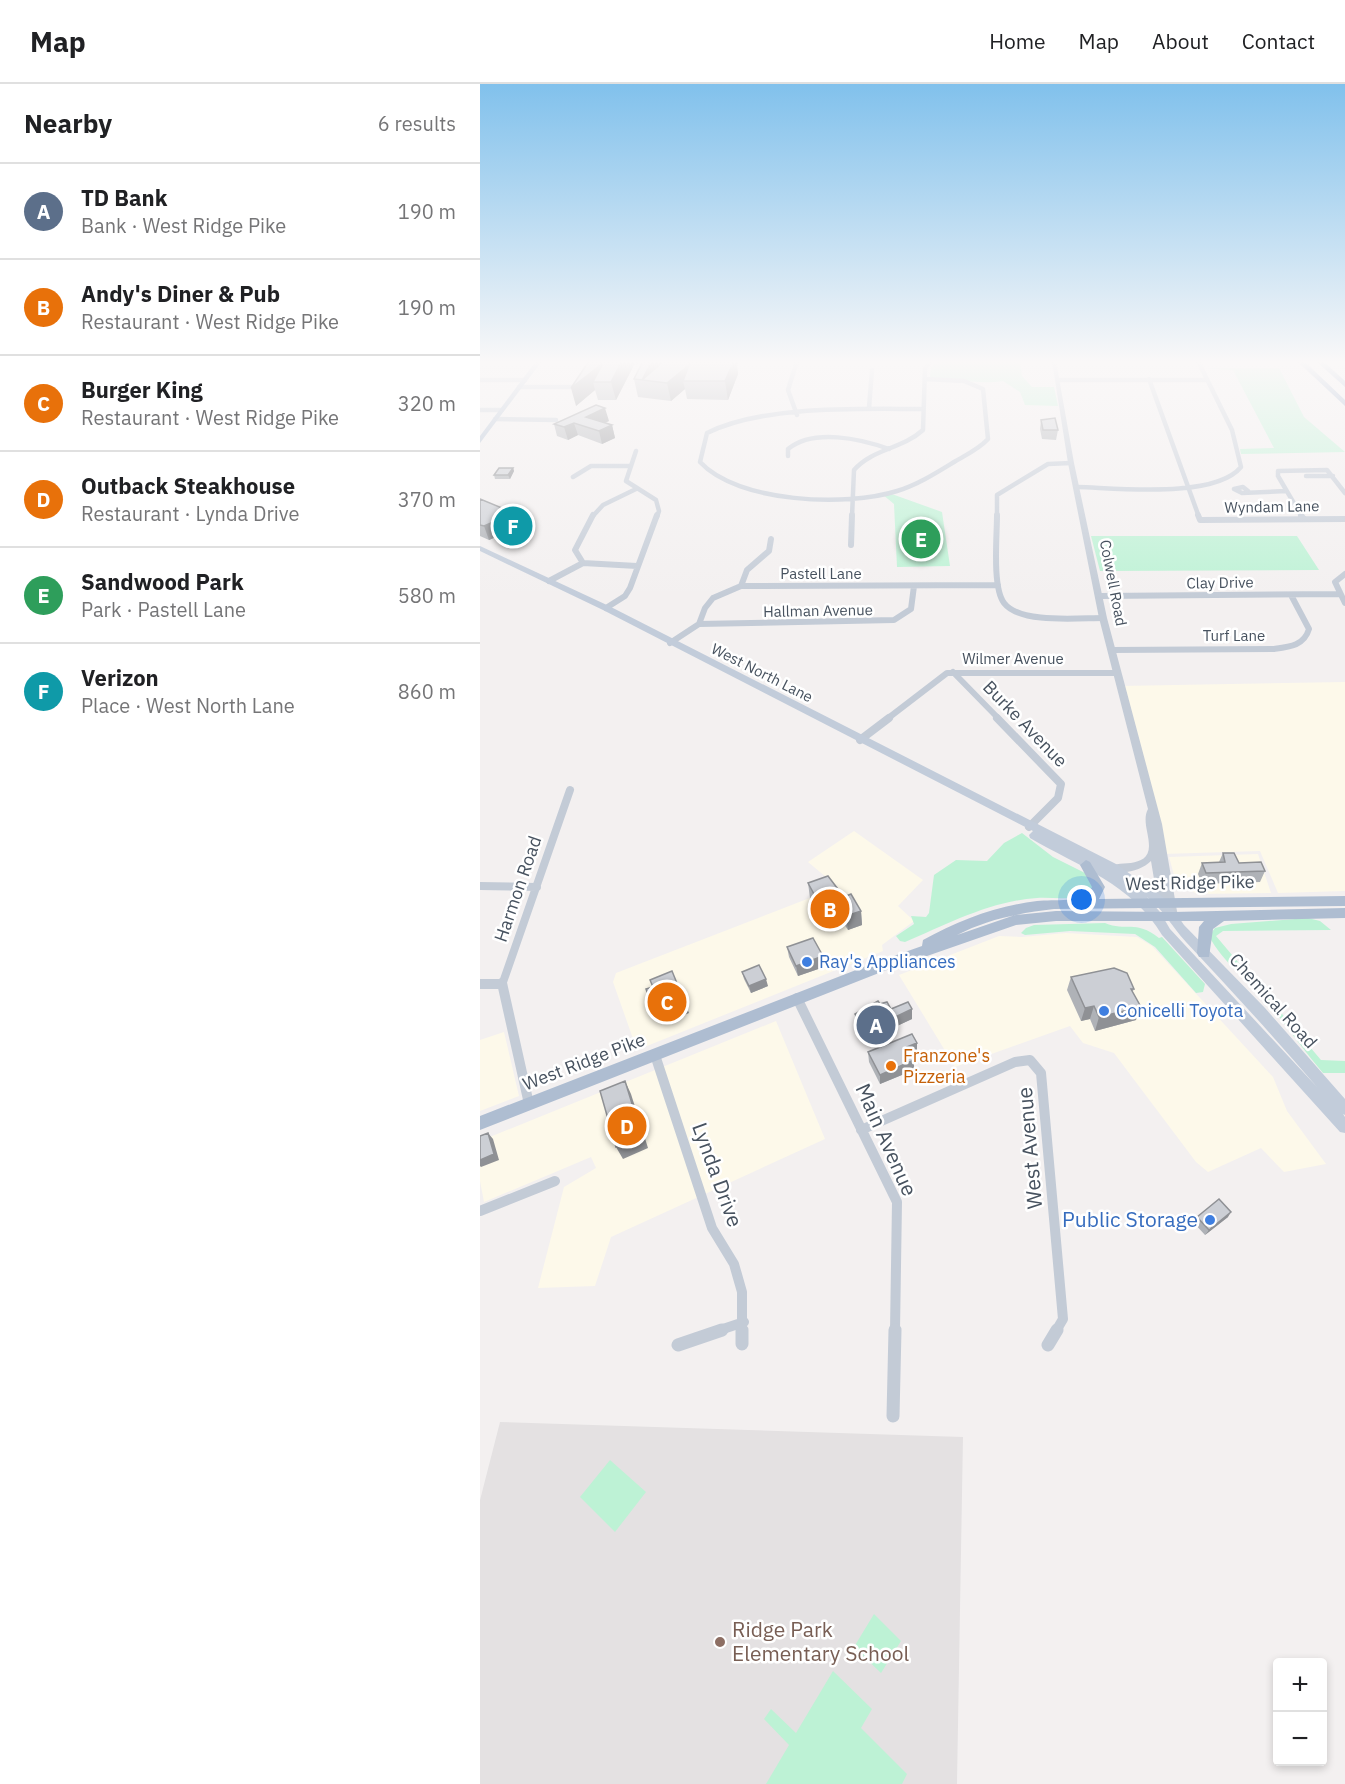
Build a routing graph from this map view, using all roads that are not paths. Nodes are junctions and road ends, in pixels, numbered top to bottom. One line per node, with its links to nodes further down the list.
1 (705, 440): 22 (street)
2 (820, 440): 11 (street)
3 (866, 440): 9 (street)
4 (905, 440): 9 (street)
5 (987, 440): 22 (street)
6 (1068, 440): 12 (street, Colwell Road)
7 (1171, 440): 15 (street)
8 (1236, 440): 15 (street)
9 (889, 449): 22 (street)
10 (636, 451): 13 (street)
11 (788, 456)
12 (1071, 463): 16 (street, Colwell Road); 33 (street)
13 (629, 466): 14 (street); 18 (street)
14 (573, 477)
15 (1187, 486): 17 (street); 24 (street, Wyndam Lane)
16 (1078, 487): 17 (street); 23 (street, Colwell Road)
17 (1097, 487): 23 (street)
18 (636, 489): 29 (street); 30 (street)
19 (1248, 491): 20 (street)
20 (1286, 492): 21 (street); 24 (street)
21 (1345, 493)
22 (854, 496): 27 (street)
23 (1080, 498): 38 (street, Colwell Road)
24 (1303, 518): 25 (street, Wyndam Lane)
25 (1345, 519)
26 (771, 539): 34 (street)
27 (851, 545)
28 (480, 548): 32 (main road, West North Lane)
29 (583, 563): 30 (street); 32 (street)
30 (637, 566): 40 (street)
31 (1345, 574): 37 (street)
32 (549, 580): 40 (main road, West North Lane)
33 (998, 585): 35 (street, Pastell Lane); 41 (street)
34 (741, 586): 35 (street, Pastell Lane); 42 (street, Pastell Lane)
35 (914, 586): 42 (street, Hallman Avenue)
36 (1291, 594): 37 (street, Clay Drive); 38 (street, Clay Drive); 44 (street, Turf Lane)
37 (1340, 594): 39 (street)
38 (1100, 596): 41 (street, Colwell Road)
39 (1345, 603)
40 (606, 608): 43 (main road, West North Lane)
41 (1103, 618): 44 (street, Colwell Road)
42 (699, 624): 43 (street)
43 (670, 643): 47 (main road, West North Lane)
44 (1112, 650): 46 (street, Colwell Road)
45 (953, 672): 46 (street, Wilmer Avenue); 47 (street, Wilmer Avenue); 50 (street, Burke Avenue)
46 (1117, 673): 49 (street, Colwell Road)
47 (860, 740): 50 (main road, West North Lane)
48 (570, 790): 55 (street, Harmon Road)
49 (1151, 808): 51 (street, Colwell Road); 59 (street, Colwell Road)
50 (1029, 827): 52 (main road, West North Lane); 53 (main road, West North Lane)
51 (1154, 849): 53 (street); 59 (street, Colwell Road)
52 (1086, 865): 57 (main road); 58 (main road, West North Lane)
53 (1112, 867): 59 (main road, West North Lane)
54 (480, 886): 55 (street)
55 (537, 887): 65 (street, Harmon Road)
56 (1345, 901): 59 (main road, West Ridge Pike)
57 (1077, 904): 58 (main road, West Ridge Pike); 63 (main road, West Ridge Pike)
58 (1145, 904): 59 (main road, West Ridge Pike)
59 (1167, 910): 61 (main road, West Ridge Pike); 62 (main road, Chemical Road); 63 (main road, West Ridge Pike); 71 (main road, Chemical Road)
60 (1345, 913): 61 (main road, West Ridge Pike)
61 (1222, 915): 62 (main road)
62 (1204, 953): 69 (main road, Chemical Road)
63 (903, 958): 66 (main road, West Ridge Pike)
64 (480, 984): 65 (street)
65 (502, 984): 68 (street)
66 (798, 999): 67 (main road, West Ridge Pike); 72 (street, Main Avenue)
67 (655, 1055): 68 (main road, West Ridge Pike); 75 (street, Lynda Drive)
68 (529, 1104): 70 (main road, West Ridge Pike)
69 (1345, 1109)
70 (480, 1123)
71 (1345, 1127)
72 (861, 1130): 78 (street, West Avenue); 79 (street, Main Avenue)
73 (555, 1181): 74 (street)
74 (480, 1211)
75 (744, 1322): 76 (street, Lynda Drive); 77 (street)
76 (742, 1344)
77 (678, 1345)
78 (1048, 1345)
79 (893, 1416)

